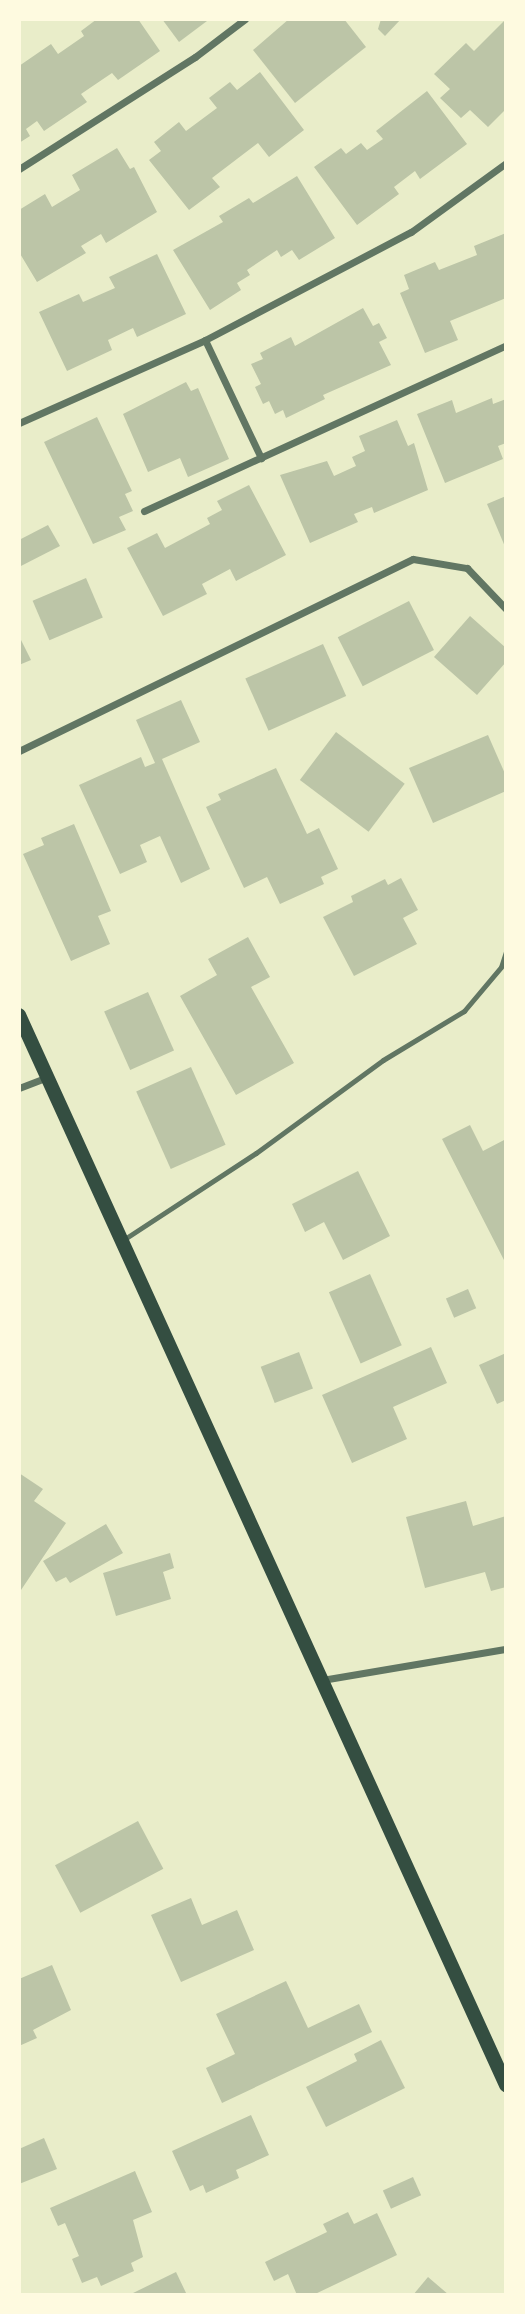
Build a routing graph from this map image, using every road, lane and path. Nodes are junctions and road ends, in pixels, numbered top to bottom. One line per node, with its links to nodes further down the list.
1 (245, 19): 3 (street)
2 (506, 163): 4 (street)
3 (19, 169)
4 (205, 341): 6 (street); 7 (street)
5 (506, 345): 7 (street)
6 (19, 424)
7 (261, 458): 8 (street)
8 (144, 511)
9 (506, 609): 10 (street)
10 (19, 751)
11 (506, 952): 15 (lane)
12 (19, 1015): 13 (main road)
13 (47, 1077): 14 (street); 15 (main road)
14 (19, 1088)
15 (123, 1240): 17 (main road)
16 (506, 1649): 17 (street)
17 (322, 1681): 18 (main road)
18 (506, 2085)

